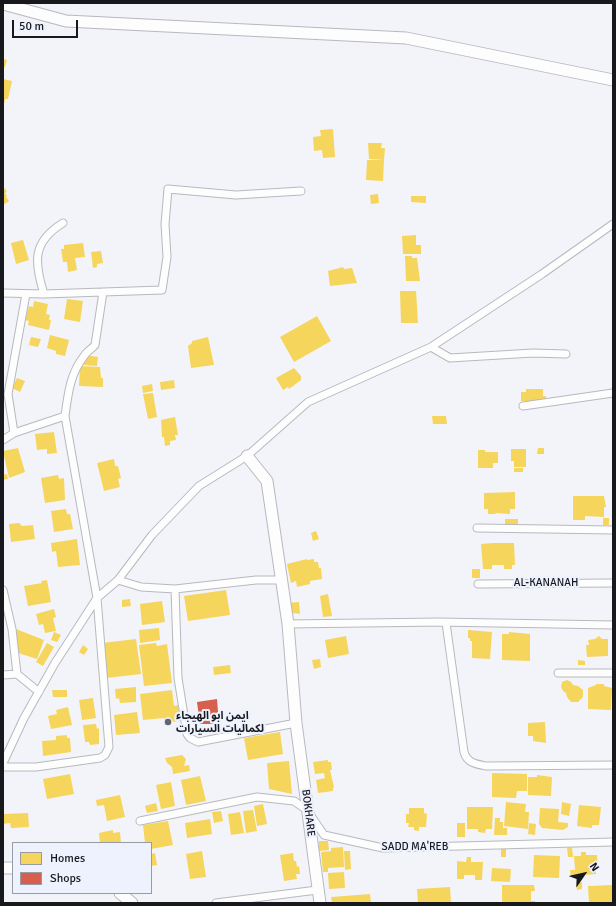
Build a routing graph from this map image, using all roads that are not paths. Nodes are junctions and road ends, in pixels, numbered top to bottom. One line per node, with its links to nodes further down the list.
1 (3, 4): 2 (street)
2 (613, 80)
3 (300, 191): 7 (street)
4 (63, 223): 9 (street)
5 (613, 224): 10 (street)
6 (5, 292): 8 (street)
7 (103, 292): 9 (street); 15 (street)
8 (26, 294): 9 (street); 13 (street)
9 (44, 294)
10 (431, 347): 11 (street); 18 (street)
11 (566, 354)
12 (613, 393): 14 (street)
13 (6, 395): 16 (street)
14 (523, 406)
15 (66, 416): 16 (street); 27 (street)
16 (14, 433): 17 (street)
17 (3, 440)
18 (247, 456): 21 (street); 22 (street, BOKHARE)
19 (477, 528): 20 (street)
20 (613, 530)
21 (118, 580): 25 (street); 27 (street)
22 (280, 580): 25 (street); 29 (street, BOKHARE)
23 (613, 583): 24 (street, AL-KANANAH)
24 (478, 584)
25 (175, 589): 36 (street)
26 (3, 590): 33 (street)
27 (97, 598): 35 (street); 39 (street)
28 (446, 622): 29 (street); 30 (street); 38 (street)
29 (288, 624): 36 (street, BOKHARE)
30 (613, 625)
31 (558, 673): 32 (street)
32 (613, 673)
33 (17, 674): 34 (street); 35 (street)
34 (3, 675)
35 (39, 692): 37 (street)
36 (296, 723): 40 (street, BOKHARE)
37 (3, 763)
38 (613, 765)
39 (3, 767)
40 (308, 810): 41 (street, SADD MA'REB); 42 (street, SADD MA'REB); 43 (street, BOKHARE)
41 (140, 821)
42 (613, 842)
43 (317, 890): 46 (street); 47 (street, BOKHARE)
44 (121, 894): 45 (street)
45 (132, 903)
46 (216, 903)
47 (320, 903)

